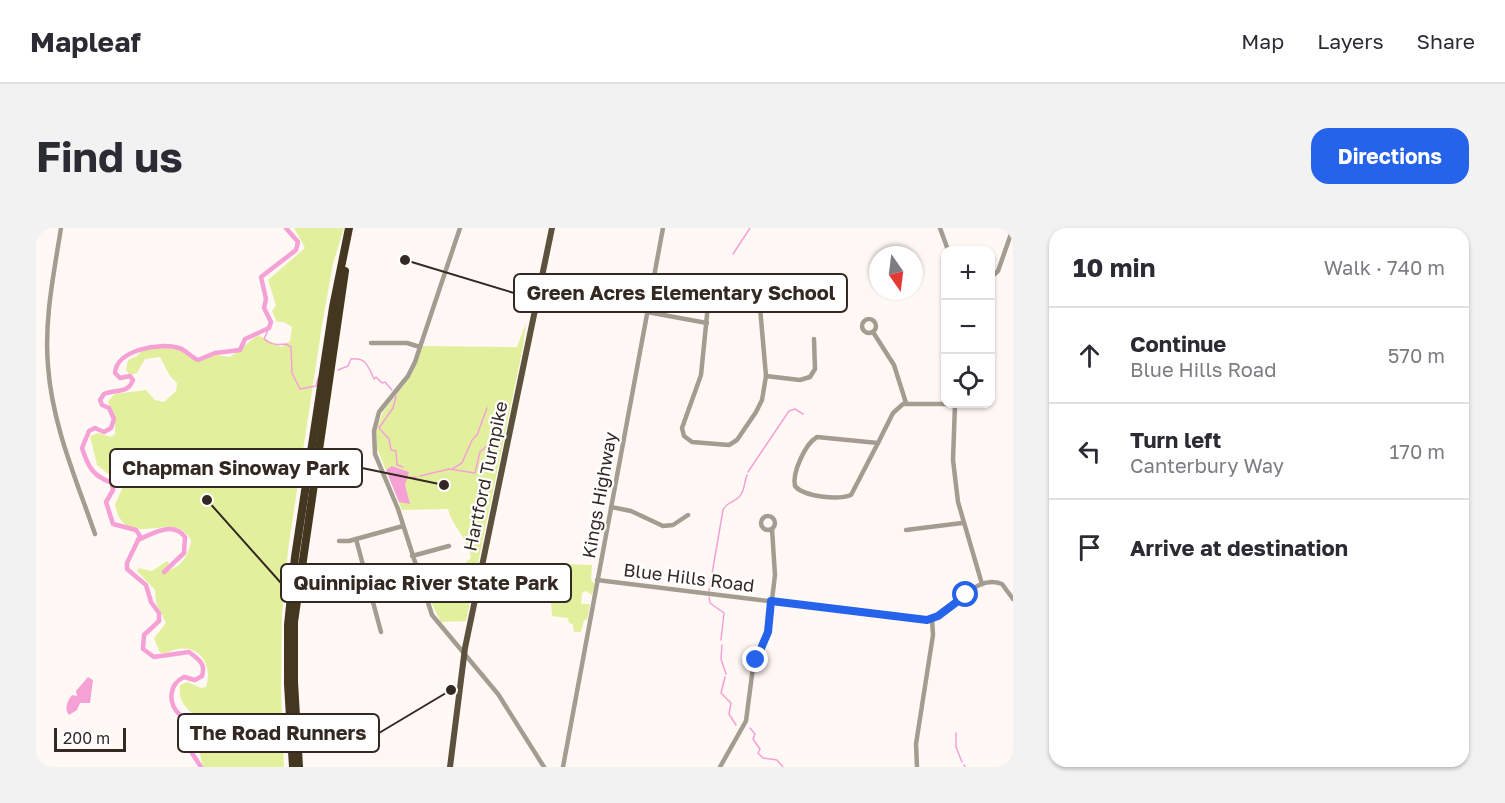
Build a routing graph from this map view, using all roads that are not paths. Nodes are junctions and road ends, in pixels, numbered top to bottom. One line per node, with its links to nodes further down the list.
1 (61, 228): 28 (street)
2 (349, 228): 42 (highway)
3 (354, 228): 43 (highway)
4 (460, 228): 16 (street)
5 (552, 228): 41 (main road, Hartford Turnpike)
6 (663, 228): 11 (street, Kings Highway)
7 (940, 228): 9 (street)
8 (1013, 228): 10 (street)
9 (947, 246)
10 (995, 273)
11 (646, 312): 12 (street); 22 (street, Kings Highway)
12 (706, 323): 17 (street); 17 (street)
13 (873, 332): 18 (street)
14 (814, 339): 17 (street)
15 (371, 343): 16 (street)
16 (420, 347): 25 (street)
17 (766, 376)
18 (906, 403): 19 (street); 21 (street)
19 (941, 404)
20 (955, 408): 24 (street)
21 (878, 443): 21 (street)
22 (611, 507): 23 (street); 33 (street, Kings Highway)
23 (688, 515)
24 (962, 524): 27 (street); 35 (street)
25 (403, 525): 29 (street); 32 (street)
26 (772, 529): 38 (street)
27 (906, 531)
28 (94, 534)
29 (356, 539): 30 (street); 36 (street)
30 (339, 541)
31 (449, 546): 32 (street)
32 (412, 556): 34 (street)
33 (597, 580): 38 (street, Blue Hills Road); 46 (street, Kings Highway)
34 (420, 583): 36 (street); 41 (street)
35 (982, 584): 37 (street); 39 (street)
36 (374, 597): 40 (street)
37 (1013, 599)
38 (771, 601): 39 (street, Blue Hills Road); 47 (street)
39 (932, 619): 48 (street)
40 (381, 632)
41 (464, 655): 44 (main road, Hartford Turnpike); 45 (street)
42 (293, 767)
43 (299, 767)
44 (450, 767)
45 (544, 767)
46 (563, 767)
47 (720, 767)
48 (917, 767)

